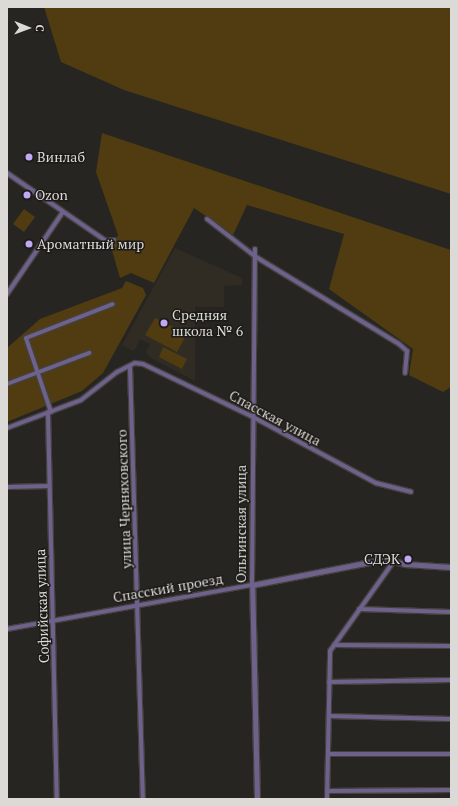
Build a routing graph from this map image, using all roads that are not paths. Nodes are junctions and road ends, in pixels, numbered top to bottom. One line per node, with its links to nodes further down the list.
1 (7, 172): 2 (street)
2 (63, 212): 4 (street); 7 (street)
3 (207, 219): 6 (street)
4 (114, 240)
5 (255, 249): 6 (street, Ольгинская улица)
6 (256, 257): 11 (street); 15 (street, Ольгинская улица)
7 (7, 294)
8 (113, 304): 12 (street, Софийская улица)
9 (90, 353): 12 (street)
10 (130, 366): 14 (street); 15 (street, Спасская улица); 23 (street, улица Черняховского)
11 (406, 373)
12 (38, 374): 13 (street); 14 (street, Софийская улица)
13 (7, 384)
14 (50, 412): 16 (street); 17 (street, Софийская улица)
15 (254, 417): 19 (street, Спасская улица); 22 (street, Ольгинская улица)
16 (7, 428)
17 (49, 486): 18 (street); 26 (street, Софийская улица)
18 (7, 487)
19 (411, 492)
20 (394, 561): 21 (street, Спасский проезд); 22 (street, Спасский проезд); 24 (street)
21 (451, 567)
22 (252, 585): 23 (street, Спасский проезд); 40 (street, Ольгинская улица)
23 (138, 605): 26 (street, Спасский проезд); 39 (street, улица Черняховского)
24 (359, 609): 25 (street); 28 (street)
25 (451, 612)
26 (54, 620): 27 (street, Спасский проезд); 38 (street, Софийская улица)
27 (7, 629)
28 (334, 645): 29 (street); 31 (street)
29 (451, 646)
30 (451, 680): 31 (street)
31 (329, 682): 32 (street)
32 (329, 716): 33 (street); 34 (street)
33 (451, 719)
34 (328, 754): 35 (street); 37 (street)
35 (451, 754)
36 (451, 790): 37 (street)
37 (327, 791): 41 (street)
38 (57, 799)
39 (143, 799)
40 (258, 799)
41 (327, 799)

